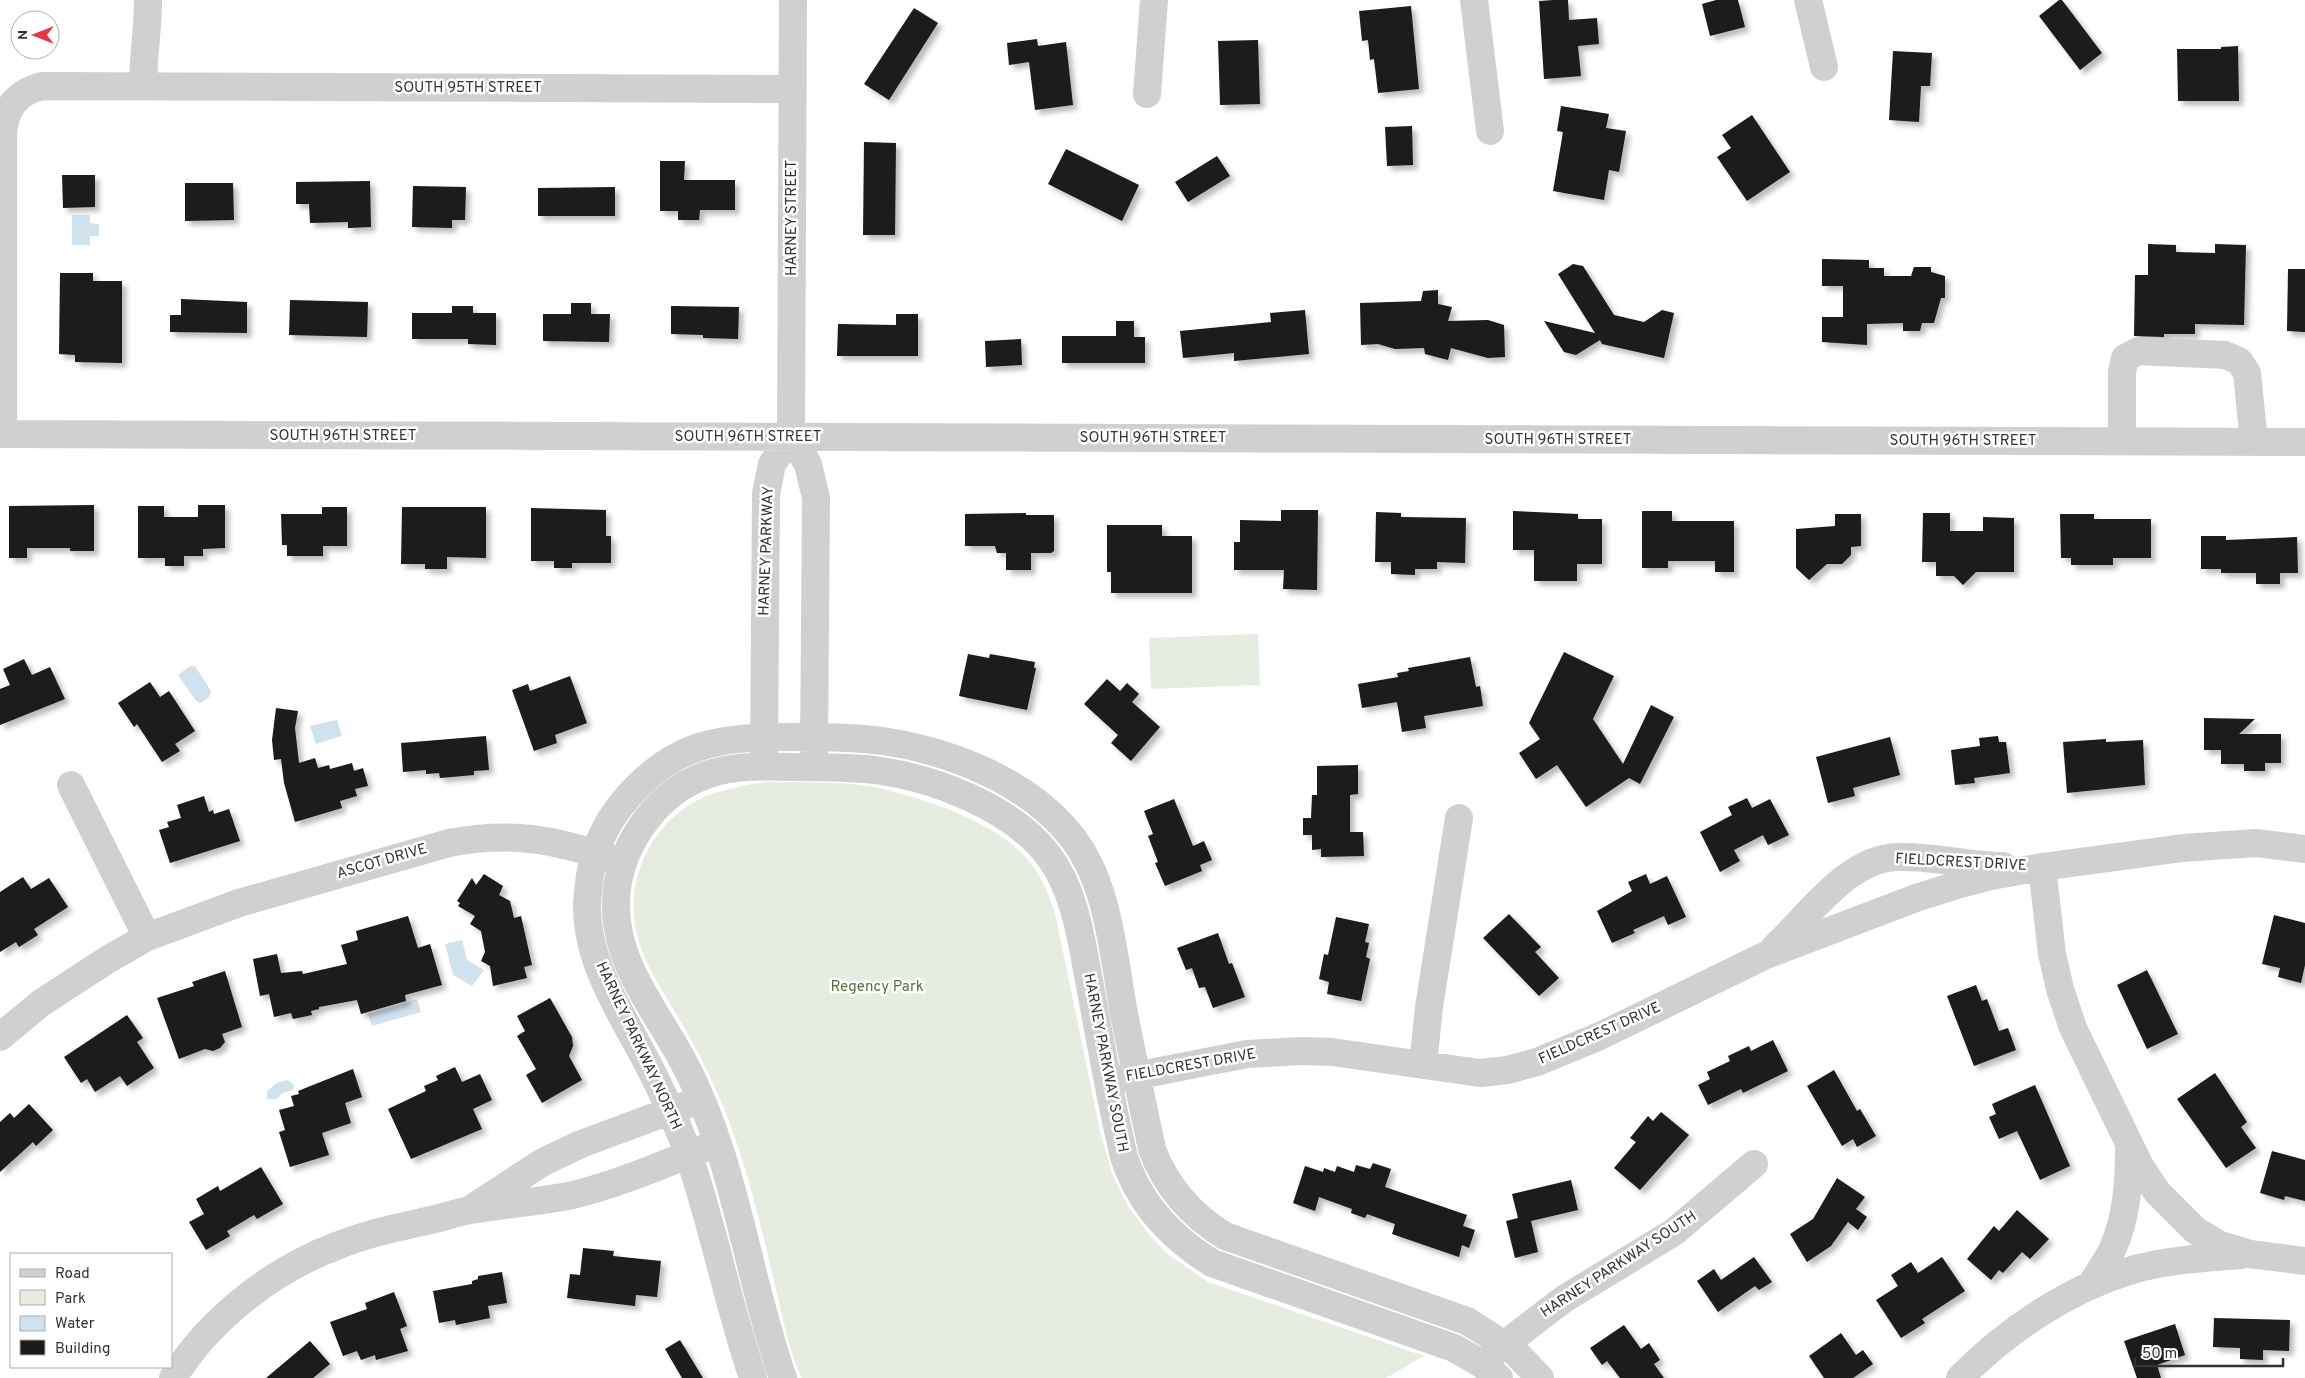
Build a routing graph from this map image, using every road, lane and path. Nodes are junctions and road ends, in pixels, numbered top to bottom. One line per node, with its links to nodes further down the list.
1 (148, 0): 7 (street)
2 (793, 0): 8 (street, HARNEY STREET)
3 (1154, 0): 9 (street)
4 (1474, 0): 10 (street)
5 (1808, 0): 6 (street)
6 (1824, 67)
7 (144, 86): 8 (street, SOUTH 95TH STREET); 11 (street, SOUTH 95TH STREET)
8 (792, 89): 12 (street, HARNEY STREET)
9 (1147, 94)
10 (1490, 131)
11 (2, 434): 12 (street, SOUTH 96TH STREET)
12 (791, 437): 13 (street, SOUTH 96TH STREET); 16 (street, HARNEY PARKWAY); 17 (street)
13 (2122, 440): 14 (street, SOUTH 96TH STREET); 14 (street)
14 (2254, 442): 15 (street, SOUTH 96TH STREET)
15 (2305, 442)
16 (764, 737): 17 (street, HARNEY PARKWAY NORTH); 18 (street, HARNEY PARKWAY); 23 (street, HARNEY PARKWAY NORTH)
17 (814, 737): 19 (street); 30 (street, HARNEY PARKWAY SOUTH)
18 (764, 766): 19 (street, HARNEY PARKWAY SOUTH); 24 (street, HARNEY PARKWAY NORTH)
19 (814, 767): 31 (street, HARNEY PARKWAY SOUTH)
20 (71, 784): 26 (street)
21 (1458, 818): 29 (street)
22 (2305, 848): 25 (street, FIELDCREST DRIVE)
23 (595, 853): 24 (street, ASCOT DRIVE); 26 (street, ASCOT DRIVE); 33 (street, HARNEY PARKWAY NORTH)
24 (622, 863): 32 (street, HARNEY PARKWAY NORTH)
25 (2042, 867): 27 (street, FIELDCREST DRIVE); 27 (street, FIELDCREST DRIVE); 35 (street)
26 (147, 937): 28 (street, ASCOT DRIVE)
27 (1766, 955): 29 (street, FIELDCREST DRIVE)
28 (0, 1037)
29 (1423, 1065): 30 (street, FIELDCREST DRIVE)
30 (1136, 1075): 31 (street, FIELDCREST DRIVE); 42 (street, HARNEY PARKWAY SOUTH)
31 (1108, 1081): 43 (street, HARNEY PARKWAY SOUTH)
32 (702, 1099): 33 (street); 34 (street, HARNEY PARKWAY NORTH)
33 (670, 1110): 36 (street, HARNEY PARKWAY NORTH); 38 (street)
34 (718, 1143): 36 (street); 46 (street, HARNEY PARKWAY NORTH)
35 (2129, 1145): 39 (street); 41 (street)
36 (688, 1155): 38 (street); 45 (street, HARNEY PARKWAY NORTH)
37 (1754, 1164): 42 (street, HARNEY PARKWAY SOUTH)
38 (470, 1210): 44 (street)
39 (2250, 1254): 40 (street); 41 (street)
40 (2305, 1261)
41 (2091, 1285): 48 (street)
42 (1504, 1344): 43 (street, HARNEY PARKWAY SOUTH); 47 (street, HARNEY PARKWAY SOUTH)
43 (1490, 1371)
44 (173, 1378)
45 (753, 1378)
46 (783, 1378)
47 (1540, 1378)
48 (1960, 1378)

